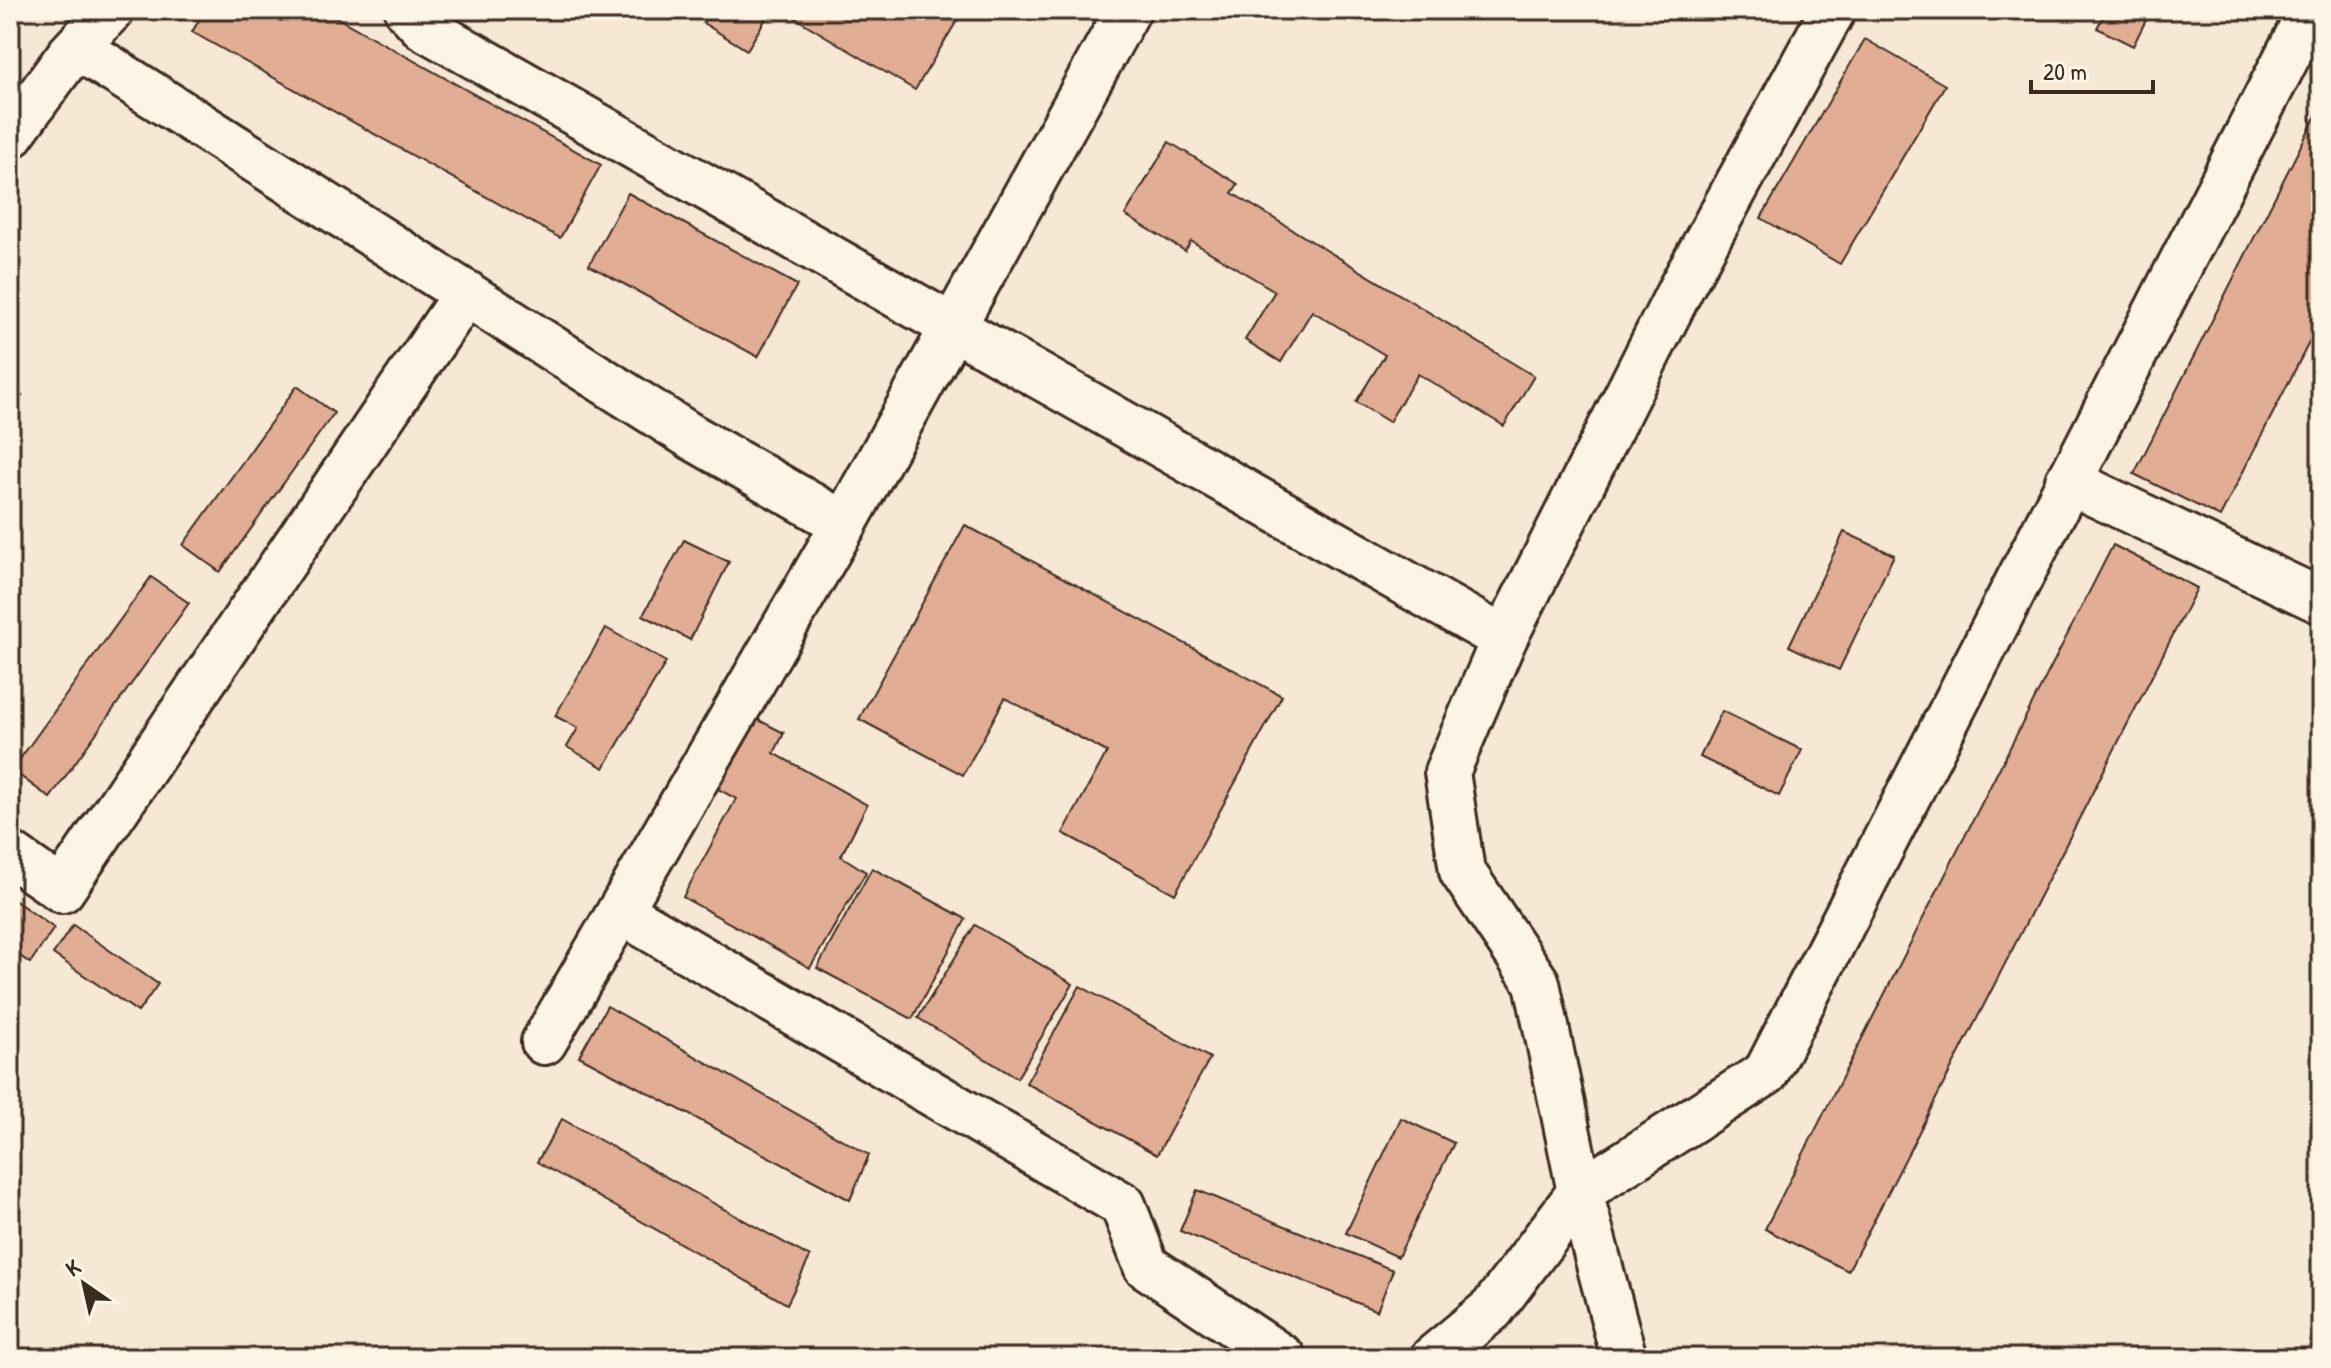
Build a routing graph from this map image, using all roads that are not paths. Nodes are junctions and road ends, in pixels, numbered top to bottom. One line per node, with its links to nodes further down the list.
1 (111, 10): 6 (lane)
2 (407, 10): 9 (lane)
3 (1128, 10): 9 (lane)
4 (1833, 10): 13 (lane)
5 (2311, 10): 10 (lane)
6 (77, 47): 7 (lane); 8 (lane)
7 (10, 136)
8 (466, 293): 11 (lane); 14 (lane)
9 (950, 326): 11 (lane); 13 (lane)
10 (2068, 481): 12 (lane); 17 (lane)
11 (844, 524): 15 (lane)
12 (2321, 601)
13 (1504, 639): 17 (lane)
14 (10, 854)
15 (620, 911): 16 (lane); 18 (lane)
16 (544, 1042)
17 (1580, 1192): 19 (lane); 20 (lane)
18 (1283, 1358)
19 (1433, 1358)
20 (1624, 1358)

